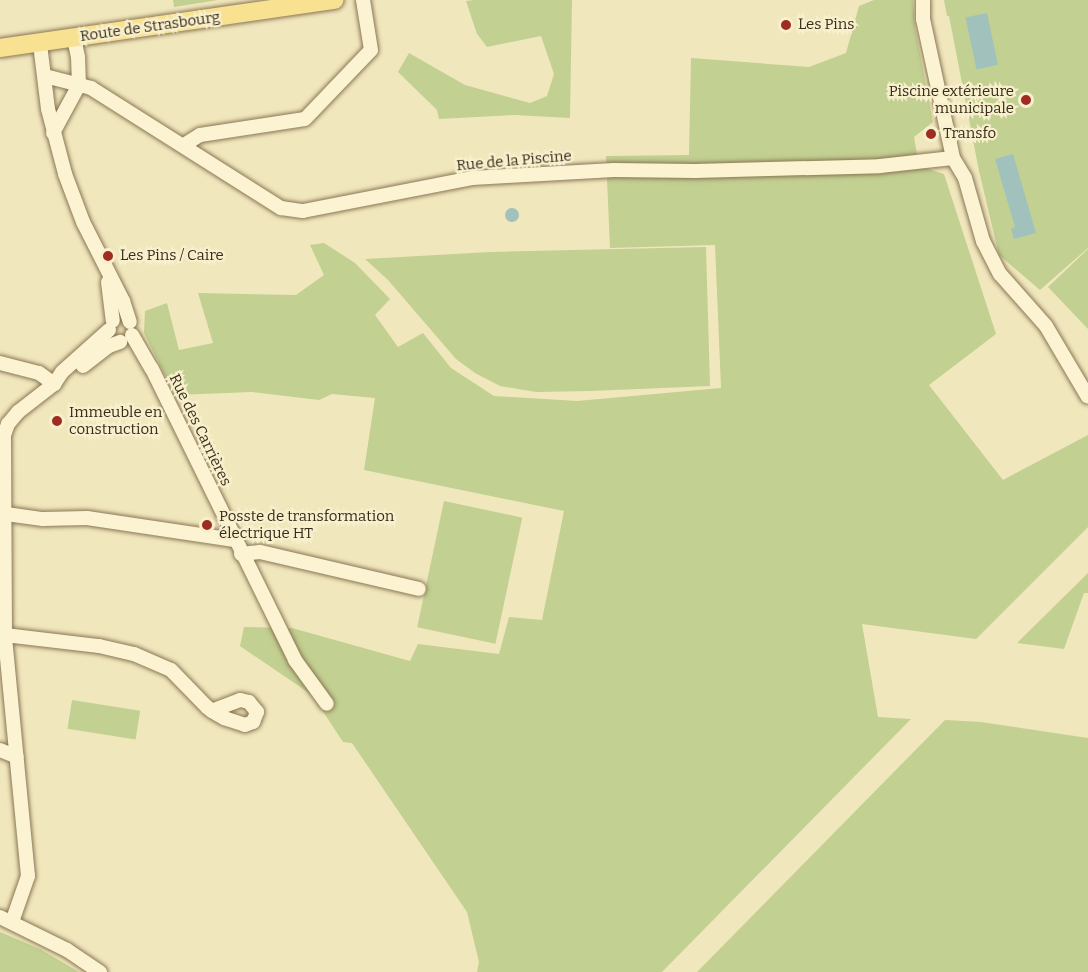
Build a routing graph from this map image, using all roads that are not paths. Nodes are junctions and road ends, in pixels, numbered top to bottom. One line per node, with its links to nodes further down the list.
1 (335, 0): 4 (main road, Route de Strasbourg)
2 (363, 0): 10 (street)
3 (923, 0): 11 (street)
4 (74, 38): 5 (main road, Route de Strasbourg); 8 (street)
5 (40, 44): 6 (main road, Route de Strasbourg); 7 (street, Rue des Carrières)
6 (0, 48)
7 (45, 76): 8 (street, Rue de la Piscine); 9 (street, Rue des Carrières)
8 (79, 84): 9 (street); 10 (street, Rue de la Piscine)
9 (53, 133): 12 (street, Rue des Carrières)
10 (184, 145): 11 (street, Rue de la Piscine)
11 (953, 158): 17 (street)
12 (103, 266): 13 (street, Rue des Carrières); 14 (street, Rue des Carrières)
13 (111, 325): 14 (street); 14 (street); 16 (street)
14 (126, 335): 16 (street); 19 (street, Rue des Carrières)
15 (5, 364): 16 (street)
16 (49, 387): 18 (street)
17 (1088, 397)
18 (6, 514): 19 (street); 22 (street)
19 (234, 540): 20 (street, Rue des Carrières)
20 (241, 554): 21 (street); 23 (street, Rue des Carrières)
21 (419, 589)
22 (5, 635): 24 (street); 26 (street)
23 (327, 704)
24 (212, 711)
25 (0, 750): 26 (street)
26 (16, 757): 27 (street)
27 (6, 919): 28 (street)
28 (100, 972)

